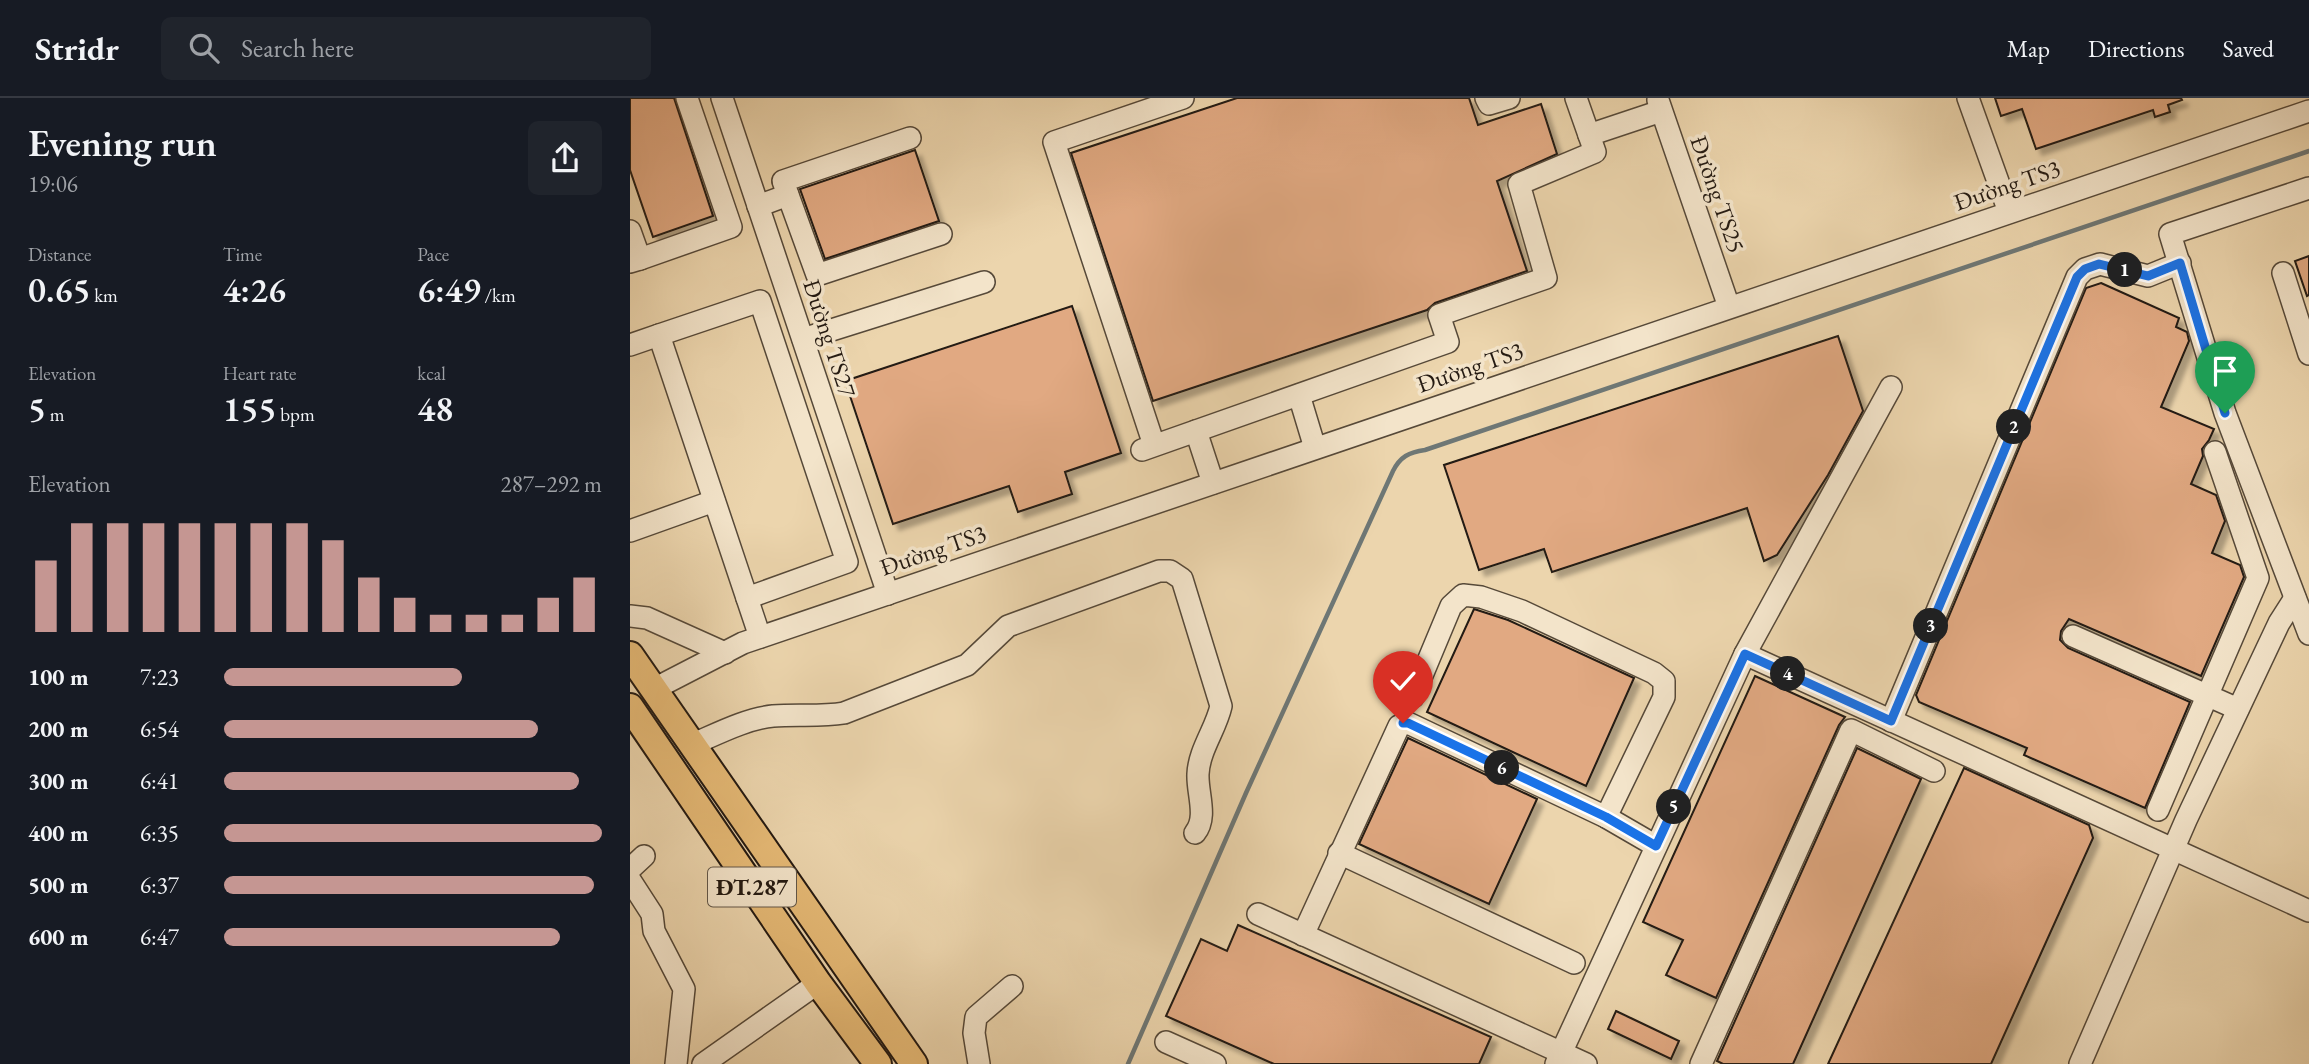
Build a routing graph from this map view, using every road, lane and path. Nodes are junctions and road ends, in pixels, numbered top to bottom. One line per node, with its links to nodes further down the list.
1 (687, 98): 18 (street)
2 (722, 98): 14 (street, Đường TS27)
3 (1183, 98): 29 (street)
4 (1486, 98): 5 (street)
5 (1509, 98)
6 (1576, 98): 10 (street)
7 (1968, 98): 15 (street)
8 (1659, 105): 10 (street); 22 (street, Đường TS25)
9 (2309, 111): 15 (street, Đường TS3)
10 (1589, 135): 28 (street)
11 (910, 138): 13 (street)
12 (2309, 188): 19 (street)
13 (788, 195): 14 (street); 17 (street)
14 (758, 206): 24 (street, Đường TS27)
15 (2009, 212): 22 (street, Đường TS3)
16 (630, 231): 18 (street)
17 (941, 234)
18 (635, 260)
19 (2180, 263): 36 (street); 50 (street)
20 (2283, 273): 26 (street)
21 (984, 282): 24 (street)
22 (1729, 307): 30 (street, Đường TS3)
23 (659, 335): 25 (street); 33 (street); 37 (street)
24 (803, 339): 35 (street, Đường TS27)
25 (630, 345)
26 (2309, 354)
27 (1891, 387): 43 (street)
28 (1299, 395): 29 (street); 30 (street)
29 (1196, 431): 32 (street)
30 (1315, 448): 32 (street, Đường TS3)
31 (2215, 452): 46 (street)
32 (1213, 483): 35 (street, Đường TS3)
33 (714, 501): 34 (street); 37 (street)
34 (630, 531)
35 (888, 594): 41 (street, Đường TS3)
36 (2295, 597): 39 (street); 49 (street)
37 (747, 598): 41 (street)
38 (630, 615): 42 (street)
39 (2309, 634)
40 (2073, 636): 46 (street)
41 (760, 637): 42 (street, Đường TS3)
42 (725, 653): 45 (street, Đường TS3)
43 (1745, 654): 50 (street); 56 (street)
44 (630, 655): 45 (main road, ĐT.287)
45 (654, 690): 48 (main road); 51 (main road, ĐT.287)
46 (2208, 696): 49 (street); 53 (street)
47 (1413, 697): 54 (street)
48 (630, 706): 64 (main road, ĐT.287)
49 (2238, 709): 57 (street)
50 (1891, 721): 57 (street)
51 (691, 745): 55 (street); 71 (main road, ĐT.287)
52 (1934, 771): 75 (street)
53 (2158, 810)
54 (1606, 817): 56 (street); 58 (street)
55 (1195, 833)
56 (1656, 846): 67 (street)
57 (2173, 850): 60 (street); 76 (street)
58 (1339, 853): 62 (street); 63 (street)
59 (630, 880): 68 (street)
60 (2309, 911)
61 (1258, 914): 62 (street)
62 (1303, 935): 67 (street)
63 (1574, 963)
64 (818, 983): 69 (street); 70 (main road, ĐT.287)
65 (1012, 986): 72 (street)
66 (1166, 1042): 73 (street)
67 (1558, 1058): 74 (street)
68 (676, 1064)
69 (703, 1064)
70 (878, 1064)
71 (914, 1064)
72 (979, 1064)
73 (1215, 1064)
74 (1586, 1064)
75 (1701, 1064)
76 (2080, 1064)

